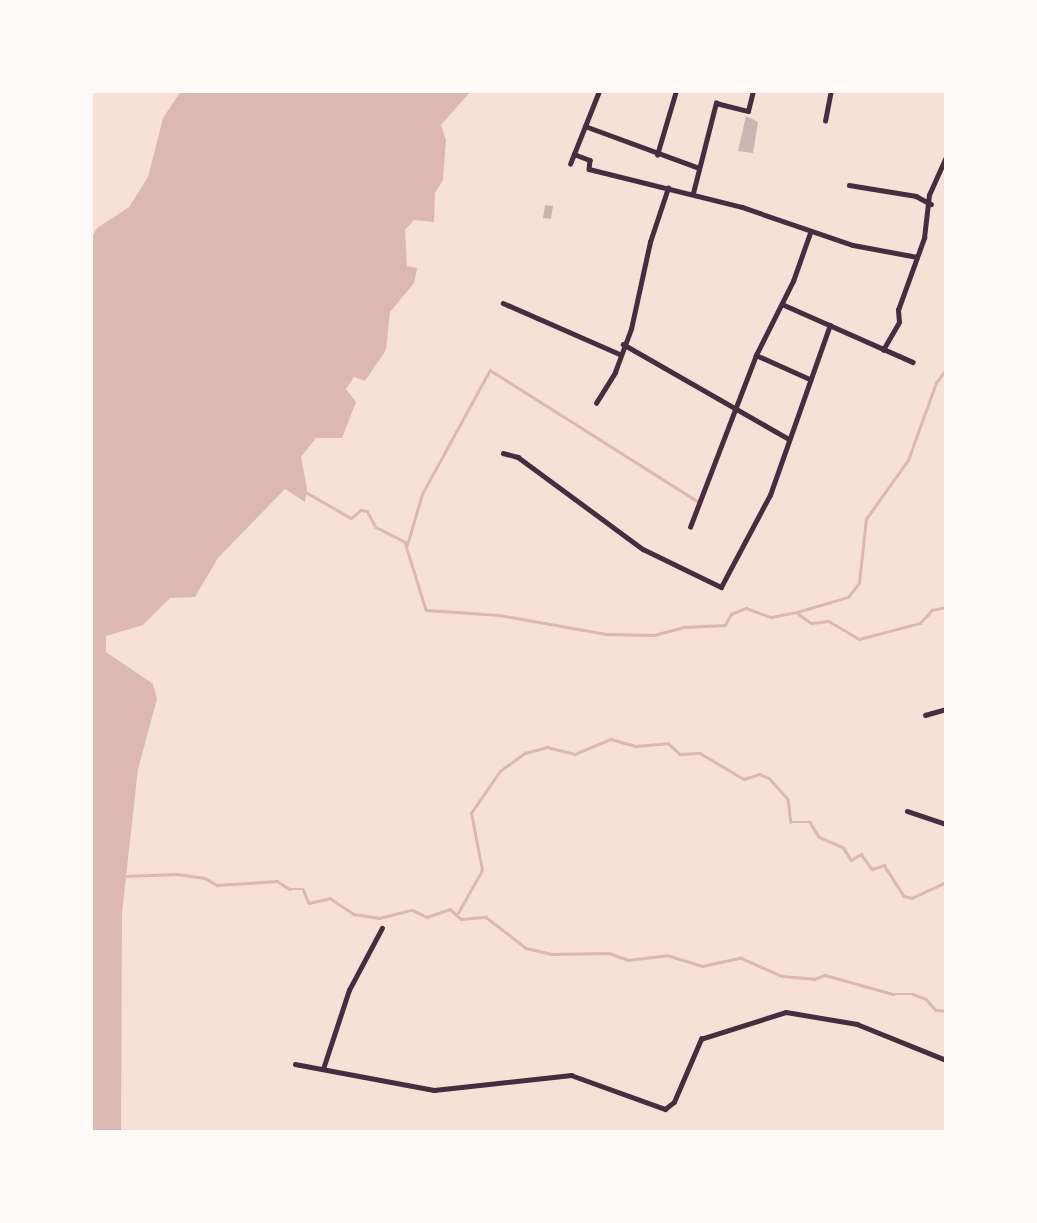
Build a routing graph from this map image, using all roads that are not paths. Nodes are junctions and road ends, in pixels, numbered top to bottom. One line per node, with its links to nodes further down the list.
1 (598, 91): 6 (street)
2 (676, 91): 8 (street)
3 (753, 91): 11 (street)
4 (831, 91): 5 (street)
5 (825, 121)
6 (585, 126): 7 (street); 8 (street)
7 (574, 154): 10 (street); 13 (street)
8 (657, 155): 11 (street)
9 (946, 157): 15 (street)
10 (569, 164)
11 (699, 168): 14 (street)
12 (849, 185): 15 (street)
13 (668, 188): 14 (street); 21 (street)
14 (692, 194): 16 (street)
15 (932, 204): 17 (street)
16 (810, 233): 17 (street); 19 (street)
17 (917, 257): 22 (street)
18 (503, 303): 23 (street)
19 (782, 304): 20 (street); 24 (street)
20 (830, 325): 22 (street); 26 (street)
21 (623, 344): 23 (street); 28 (street)
22 (883, 350): 25 (street)
23 (620, 354): 27 (street)
24 (756, 355): 26 (street); 28 (street)
25 (913, 362)
26 (810, 379): 29 (street)
27 (596, 403)
28 (736, 409): 29 (street); 31 (street)
29 (787, 438): 30 (street)
30 (503, 453)
31 (690, 527)
32 (946, 709): 33 (street)
33 (925, 715)
34 (907, 811): 35 (street)
35 (946, 824)
36 (382, 928): 39 (street)
37 (946, 1060): 39 (street)
38 (295, 1064): 39 (street)
39 (323, 1069)

